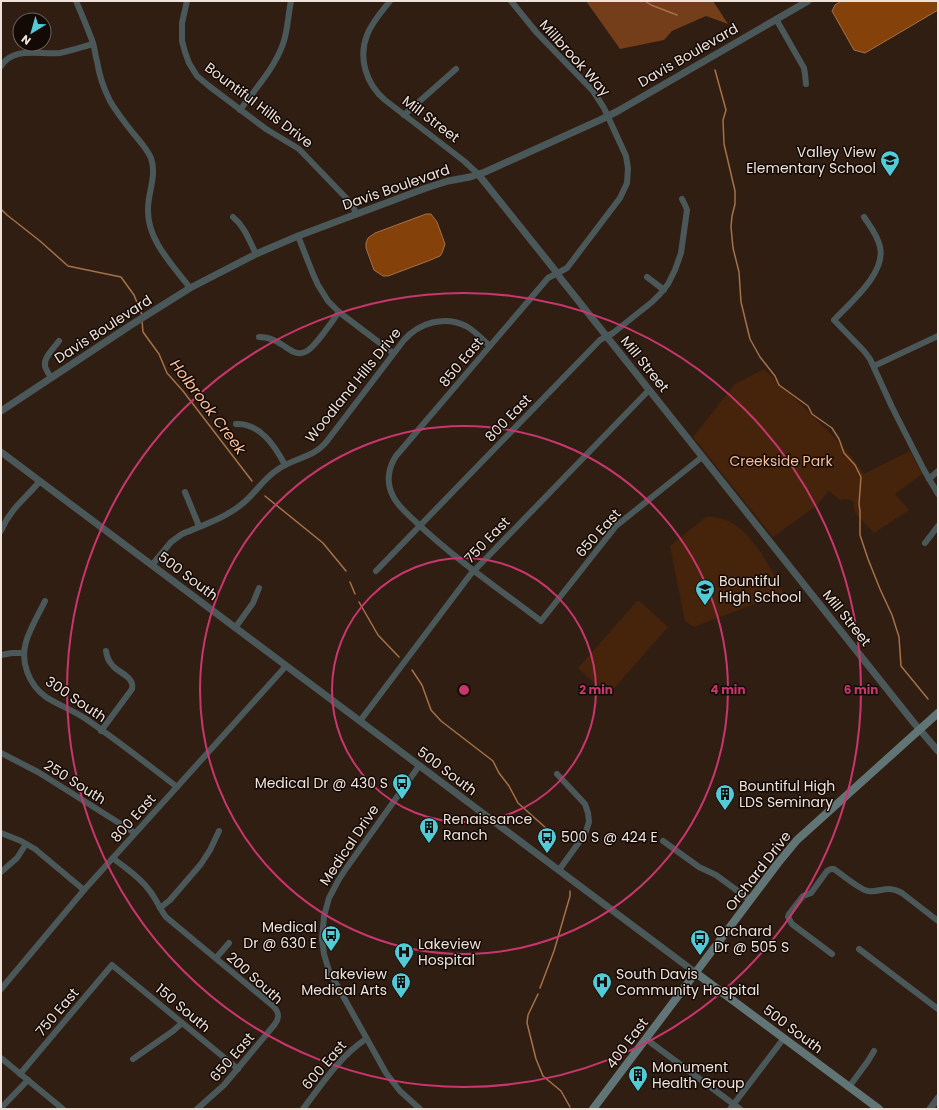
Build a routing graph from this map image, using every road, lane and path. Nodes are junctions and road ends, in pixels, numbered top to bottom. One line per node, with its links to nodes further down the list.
1 (76, 1): 8 (street)
2 (187, 1): 12 (street, Bountiful Hills Drive)
3 (292, 1): 12 (street)
4 (390, 1): 13 (street, Mill Street)
5 (511, 1): 14 (street, Millbrook Way)
6 (808, 1): 7 (street, Davis Boulevard)
7 (776, 19): 11 (street); 14 (street, Davis Boulevard)
8 (93, 44): 9 (street); 24 (street)
9 (1, 66)
10 (456, 69): 13 (street)
11 (806, 84)
12 (240, 110): 17 (street, Bountiful Hills Drive)
13 (404, 115): 15 (street, Mill Street)
14 (608, 116): 15 (street, Davis Boulevard); 22 (street, Millbrook Way)
15 (478, 174): 17 (street, Davis Boulevard); 22 (street, Mill Street)
16 (682, 200): 25 (street, 800 East)
17 (357, 214): 20 (street, Davis Boulevard)
18 (233, 217): 21 (street)
19 (864, 217): 33 (street)
20 (298, 236): 21 (street, Davis Boulevard); 26 (street)
21 (256, 254): 24 (street, Davis Boulevard)
22 (557, 274): 29 (street, Mill Street); 31 (street, 850 East)
23 (647, 277): 25 (street)
24 (190, 288): 34 (street, Davis Boulevard)
25 (664, 290): 29 (street, 800 East)
26 (339, 312): 28 (street); 32 (street)
27 (938, 336): 33 (street)
28 (259, 337)
29 (606, 337): 35 (street, Mill Street); 47 (street, 800 East)
30 (59, 341): 34 (street)
31 (490, 346): 32 (street, Woodland Hills Drive); 47 (street, 850 East)
32 (393, 353): 40 (street, Woodland Hills Drive)
33 (874, 366): 42 (street)
34 (51, 378): 36 (street, Davis Boulevard)
35 (649, 390): 39 (street, Mill Street); 52 (street, 750 East)
36 (1, 411)
37 (236, 424): 40 (street)
38 (1, 452): 43 (street, 500 South)
39 (702, 457): 52 (street, 650 East); 64 (street, Mill Street)
40 (285, 464): 46 (street, Woodland Hills Drive)
41 (938, 471): 42 (street)
42 (929, 479): 45 (street)
43 (40, 481): 49 (street); 51 (street, 500 South)
44 (185, 492): 46 (street)
45 (938, 494)
46 (199, 526): 51 (street, Woodland Hills Drive)
47 (420, 526): 52 (street); 53 (street, 800 East)
48 (938, 526): 50 (street)
49 (1, 531)
50 (925, 543)
51 (152, 566): 56 (street, 500 South)
52 (474, 570): 62 (street, 750 East)
53 (376, 571)
54 (259, 588): 56 (street)
55 (45, 601): 58 (street, 300 South)
56 (235, 628): 60 (street, 500 South)
57 (106, 651): 63 (street)
58 (24, 653): 59 (street); 63 (street, 300 South)
59 (1, 655)
60 (286, 666): 62 (street, 500 South); 69 (street, 800 East)
61 (938, 714): 64 (main road, Orchard Drive)
62 (360, 722): 67 (street, 500 South)
63 (101, 730): 69 (street, 300 South)
64 (920, 730): 65 (street, Mill Street); 79 (main road, Orchard Drive)
65 (938, 751)
66 (1, 753): 72 (street, 250 South)
67 (419, 766): 76 (street, 500 South); 94 (street, Medical Drive)
68 (556, 774): 76 (street)
69 (177, 787): 72 (street, 800 East)
70 (219, 830): 80 (street)
71 (1, 833): 74 (street)
72 (135, 833): 75 (street, 800 East)
73 (663, 841): 79 (street)
74 (26, 844): 77 (street); 78 (street)
75 (113, 858): 78 (street, 800 East); 80 (street, 200 South)
76 (559, 870): 87 (street, 500 South)
77 (1, 872)
78 (84, 890): 88 (street, 800 East)
79 (750, 900): 87 (main road, Orchard Drive)
80 (160, 908): 85 (street, 200 South)
81 (938, 921): 84 (street)
82 (229, 943): 85 (street, 200 South)
83 (859, 949): 89 (street)
84 (832, 954)
85 (216, 958): 90 (street, 200 South)
86 (112, 965): 91 (street, 150 South); 99 (street, 750 East)
87 (696, 973): 92 (main road, 400 East); 93 (main road, 500 South)
88 (1, 989)
89 (938, 1009)
90 (278, 1016): 98 (street, 650 East)
91 (182, 1023): 97 (street); 98 (street, 150 South)
92 (646, 1038): 103 (street); 109 (main road, 400 East)
93 (784, 1038): 101 (main road, 500 South); 103 (street)
94 (366, 1039): 105 (street, 600 East); 108 (street, Medical Drive)
95 (874, 1051): 101 (street)
96 (1, 1058): 99 (street)
97 (133, 1059)
98 (238, 1069): 107 (street, 650 East)
99 (20, 1074): 100 (street)
100 (28, 1080): 104 (street); 106 (street)
101 (849, 1087): 111 (main road, 500 South)
102 (938, 1098): 112 (street)
103 (732, 1107): 110 (street)
104 (1, 1108)
105 (306, 1108)
106 (63, 1109)
107 (197, 1109)
108 (420, 1109)
109 (593, 1109)
110 (740, 1109)
111 (879, 1109)
112 (930, 1109)

